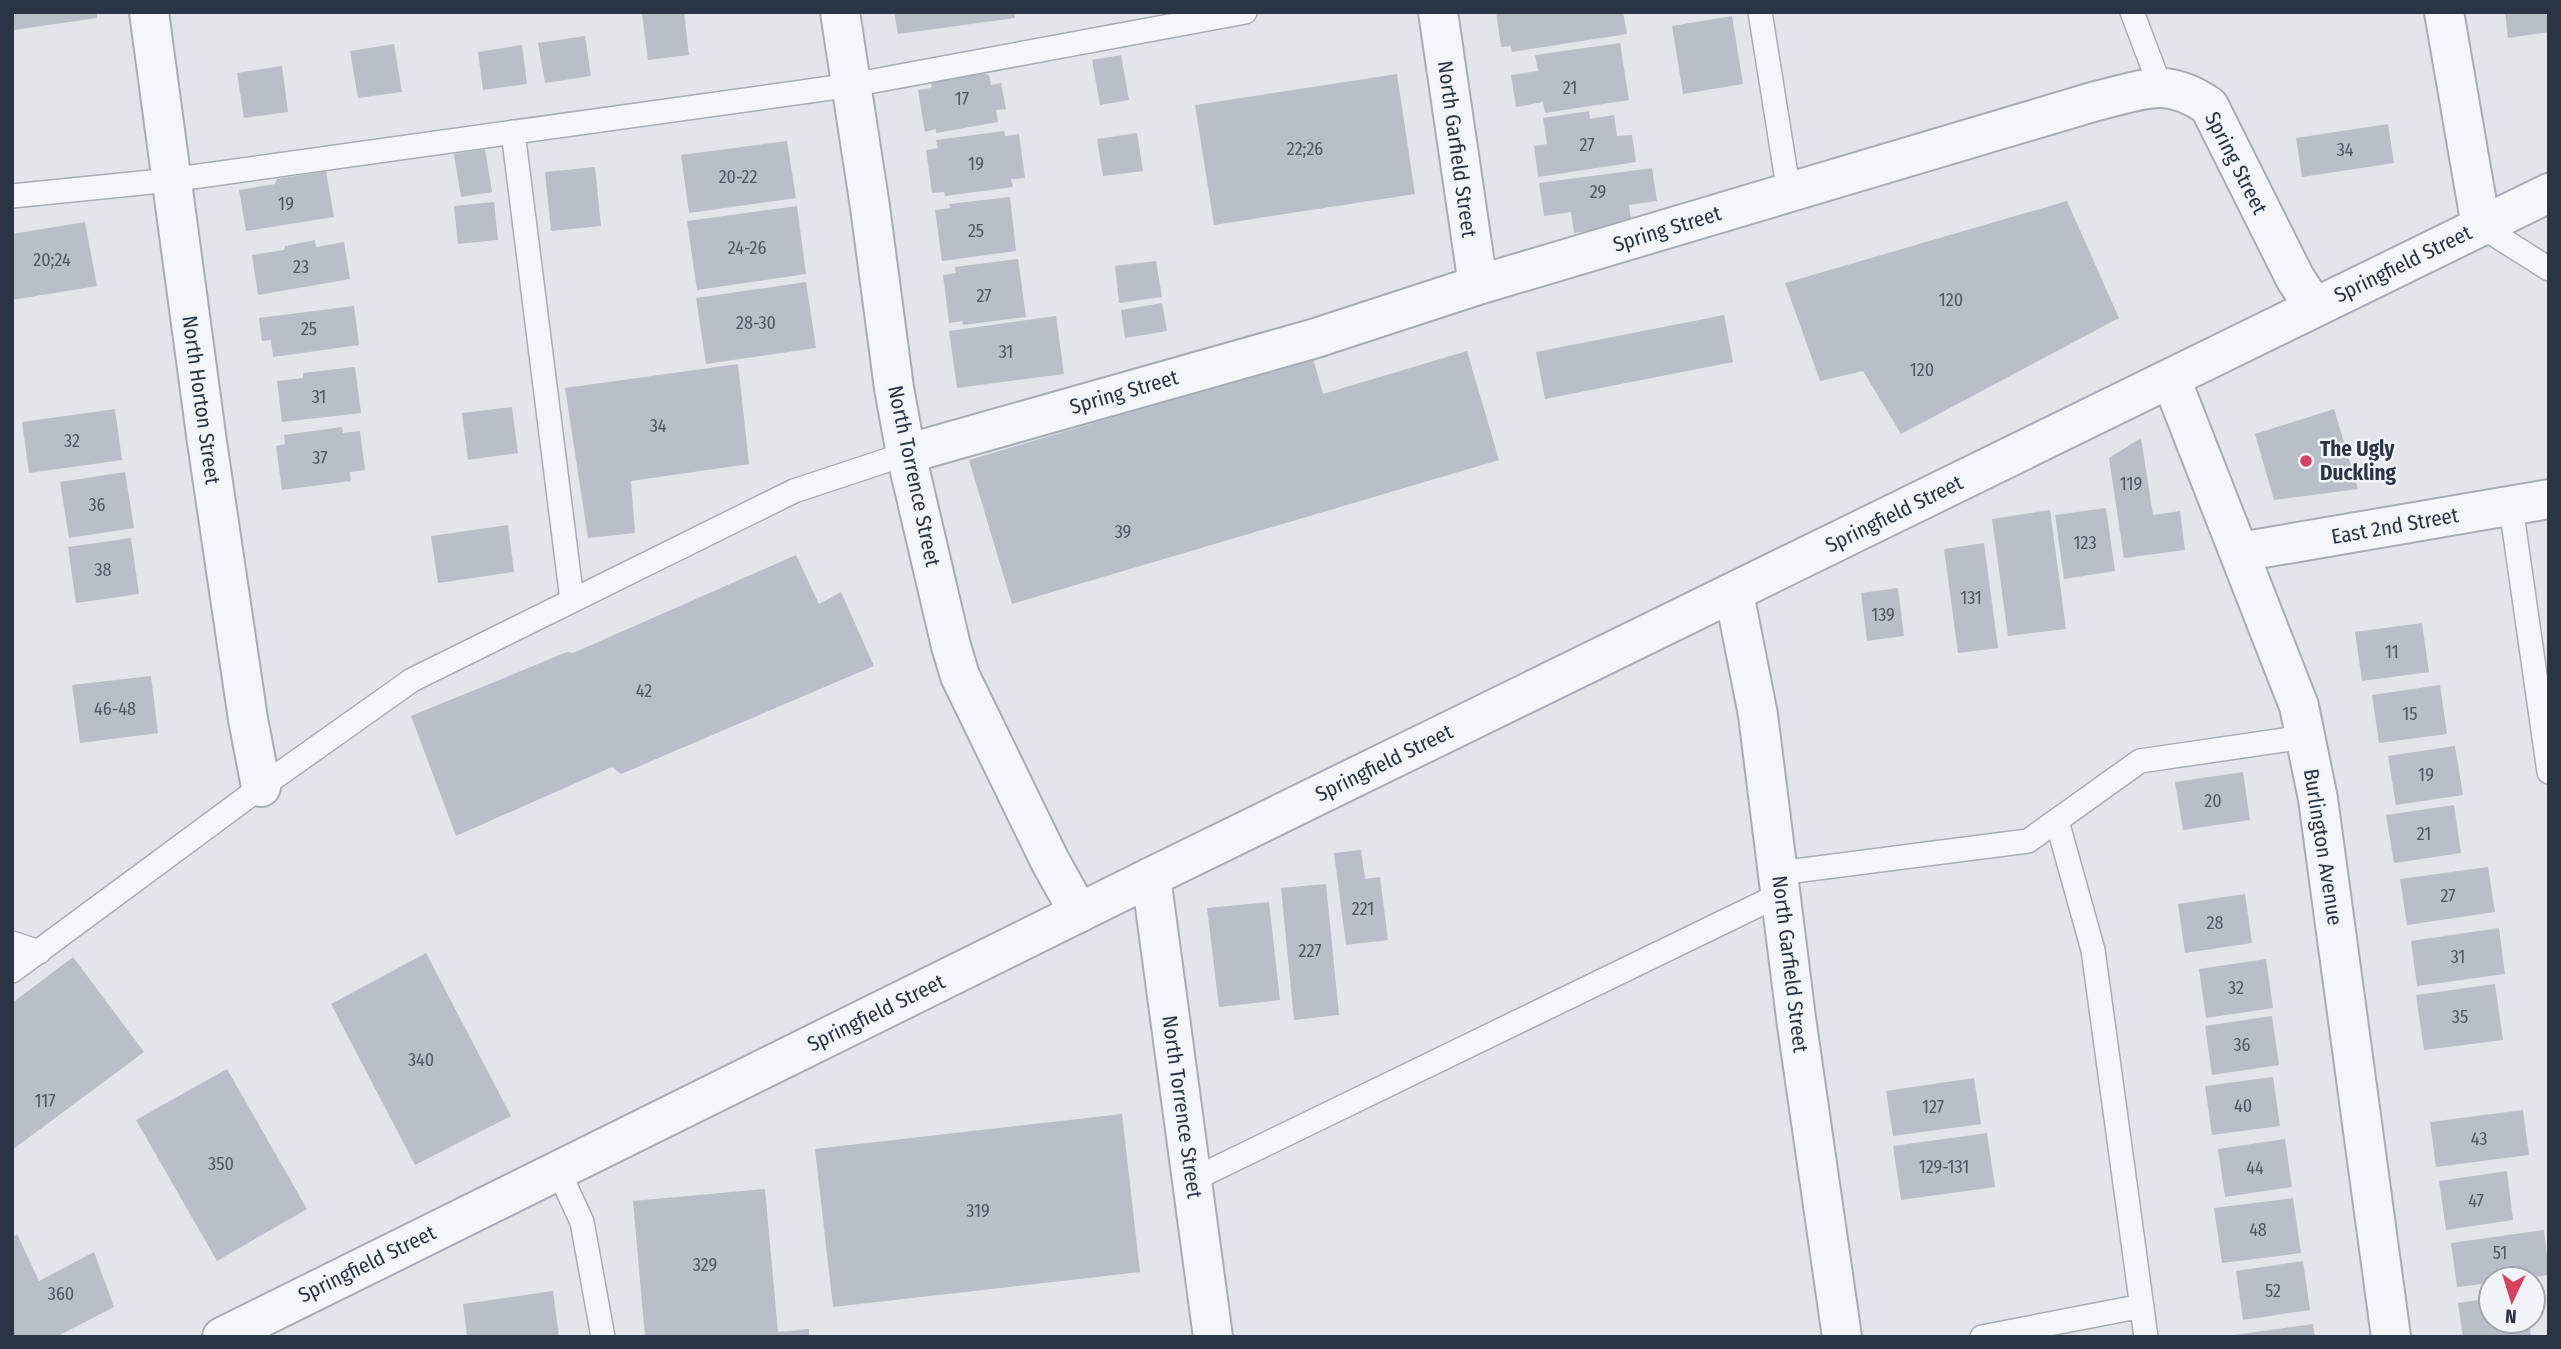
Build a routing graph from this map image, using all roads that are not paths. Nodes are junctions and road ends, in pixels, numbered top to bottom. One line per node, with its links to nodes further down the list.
1 (149, 12): 11 (street, North Horton Street)
2 (840, 12): 8 (street, North Torrence Street)
3 (1245, 12): 8 (lane)
4 (1438, 12): 17 (street, North Garfield Street)
5 (1760, 12): 12 (lane)
6 (2132, 12): 9 (lane)
7 (2444, 12): 15 (street)
8 (852, 85): 10 (lane); 20 (street, North Torrence Street)
9 (2160, 86): 12 (street, Spring Street); 18 (street, Spring Street)
10 (513, 132): 11 (lane); 25 (lane)
11 (172, 180): 14 (lane); 28 (street, North Horton Street)
12 (1789, 193): 17 (street, Spring Street)
13 (2549, 193): 15 (street, Springfield Street)
14 (12, 195)
15 (2481, 226): 16 (lane); 18 (street, Springfield Street)
16 (2549, 269)
17 (1478, 285): 20 (street, Spring Street)
18 (2314, 307): 19 (street, Springfield Street)
19 (2171, 379): 23 (street, Burlington Avenue); 24 (street, Springfield Street)
20 (906, 454): 25 (lane); 32 (street, North Torrence Street)
21 (2549, 499): 22 (street, East 2nd Street)
22 (2511, 506): 23 (street, East 2nd Street); 27 (lane)
23 (2240, 552): 26 (street, Burlington Avenue)
24 (1734, 593): 30 (street, Springfield Street); 31 (street, North Garfield Street)
25 (572, 600): 28 (lane)
26 (2305, 737): 29 (lane); 45 (street, Burlington Avenue)
27 (2549, 772)
28 (261, 787): 34 (lane)
29 (2057, 821): 31 (lane); 38 (lane)
30 (1151, 877): 32 (street, Springfield Street); 37 (street, North Torrence Street)
31 (1780, 884): 37 (lane); 42 (street, North Garfield Street)
32 (1079, 913): 36 (street, Springfield Street)
33 (12, 943): 34 (lane)
34 (39, 952): 35 (lane)
35 (12, 971)
36 (558, 1170): 39 (street, Springfield Street); 40 (lane)
37 (1192, 1180): 41 (street, North Torrence Street)
38 (2142, 1306): 43 (lane); 44 (lane)
39 (222, 1337)
40 (603, 1337)
41 (1213, 1337)
42 (1842, 1337)
43 (1982, 1337)
44 (2147, 1337)
45 (2391, 1337)

